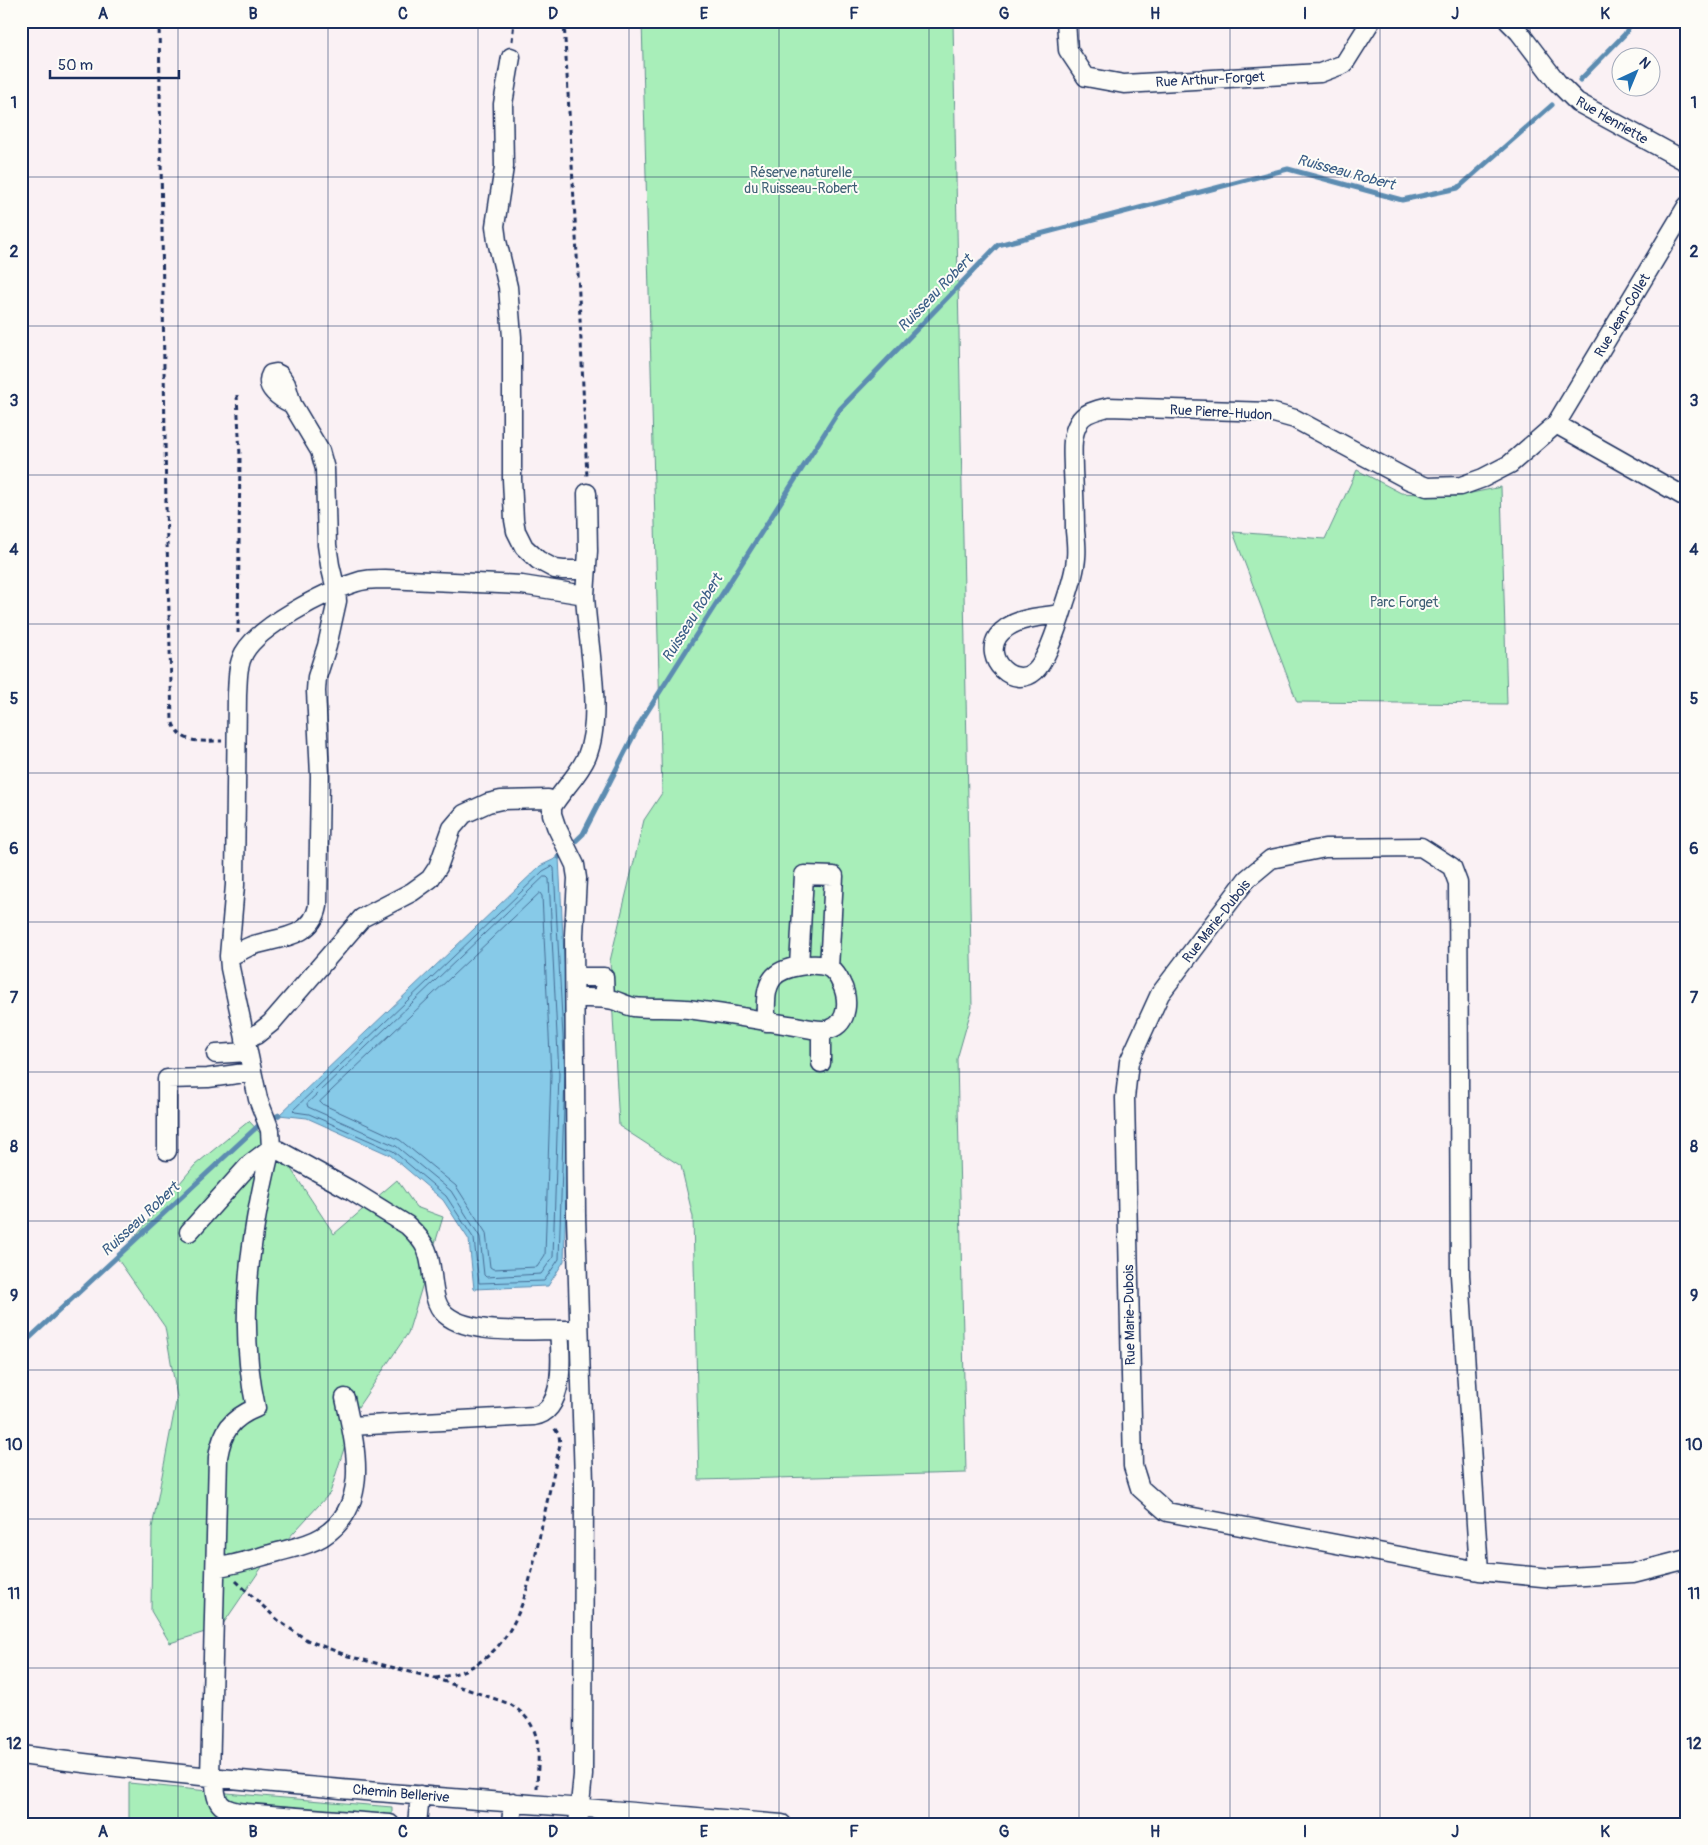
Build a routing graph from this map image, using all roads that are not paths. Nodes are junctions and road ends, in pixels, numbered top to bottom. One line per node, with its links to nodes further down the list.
1 (1066, 21): 2 (street, Rue Arthur-Forget)
2 (1371, 21)
3 (1508, 21): 5 (street, Rue Henriette)
4 (511, 57): 11 (street)
5 (1687, 162)
6 (1687, 206): 8 (street, Rue Jean-Collet)
7 (292, 404): 13 (street)
8 (1556, 424): 10 (street); 16 (street, Rue Pierre-Hudon)
9 (587, 493): 12 (street)
10 (1687, 498)
11 (555, 569): 12 (street); 14 (street)
12 (587, 570): 15 (street)
13 (336, 590): 14 (street); 18 (street); 18 (street)
14 (554, 590): 15 (street)
15 (585, 595): 17 (street)
16 (1061, 614)
17 (555, 802): 21 (street); 26 (street)
18 (229, 956): 26 (street)
19 (799, 966): 20 (street); 20 (street); 24 (street)
20 (830, 968): 25 (street)
21 (575, 977): 22 (street); 23 (street)
22 (575, 998): 23 (street); 34 (street)
23 (605, 999): 24 (street)
24 (766, 1022): 25 (street)
25 (820, 1030): 28 (street)
26 (246, 1046): 27 (street); 29 (street)
27 (216, 1054)
28 (821, 1063)
29 (252, 1072): 30 (street); 31 (street)
30 (271, 1148): 32 (street); 33 (street); 38 (street)
31 (167, 1151)
32 (189, 1232)
33 (559, 1330): 34 (street); 36 (street)
34 (579, 1330): 44 (street)
35 (344, 1398): 36 (street)
36 (351, 1426): 38 (street)
37 (1687, 1559): 39 (street, Rue Marie-Dubois)
38 (216, 1567): 41 (street)
39 (1479, 1571): 39 (street, Rue Marie-Dubois)
40 (21, 1755): 41 (street, Chemin Bellerive)
41 (212, 1777): 42 (street, Chemin Bellerive); 45 (street)
42 (420, 1795): 43 (street, Chemin Bellerive); 46 (street)
43 (513, 1802): 44 (street, Chemin Bellerive); 47 (street)
44 (579, 1816): 48 (street, Chemin Bellerive)
45 (390, 1824)
46 (417, 1824)
47 (511, 1824)
48 (782, 1824)

